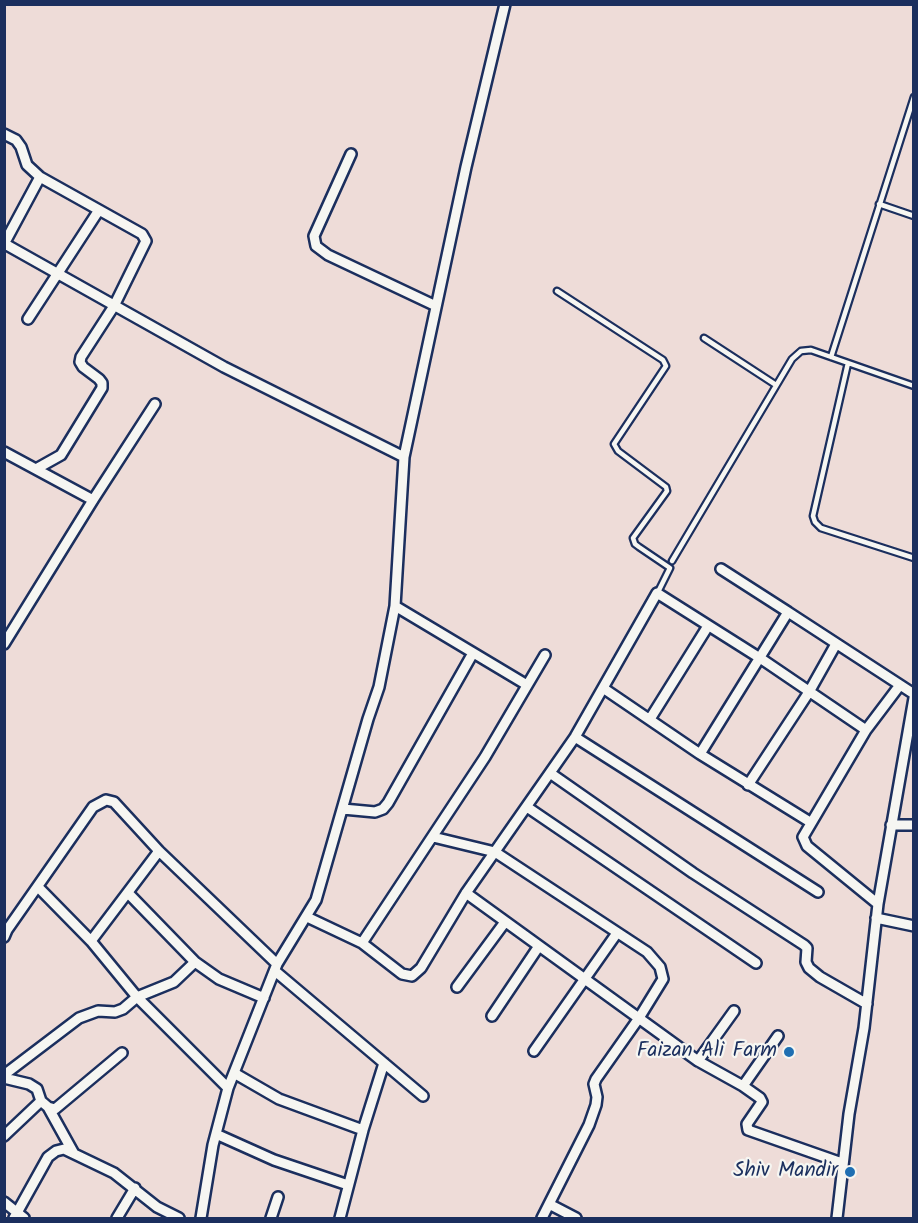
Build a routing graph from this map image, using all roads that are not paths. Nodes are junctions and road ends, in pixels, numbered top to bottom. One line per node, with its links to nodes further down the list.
1 (505, 4): 13 (street)
2 (914, 97): 6 (lane)
3 (4, 134): 5 (street)
4 (351, 154): 13 (street)
5 (40, 177): 7 (street); 9 (street)
6 (879, 204): 8 (lane); 16 (lane)
7 (99, 210): 10 (street); 12 (street)
8 (914, 216)
9 (5, 244): 10 (street)
10 (58, 274): 12 (street); 14 (street)
11 (557, 291): 28 (lane)
12 (114, 306): 22 (street); 23 (street)
13 (436, 306): 22 (street)
14 (28, 319)
15 (704, 338): 18 (lane)
16 (831, 357): 17 (lane); 18 (lane)
17 (848, 363): 19 (lane); 25 (lane)
18 (776, 385): 26 (lane)
19 (914, 386)
20 (155, 404): 24 (street)
21 (4, 452): 23 (street)
22 (404, 457): 29 (street)
23 (36, 469): 24 (street)
24 (93, 500): 32 (street)
25 (914, 558)
26 (672, 561)
27 (721, 569): 30 (street)
28 (657, 593): 31 (street); 39 (street)
29 (395, 606): 34 (street); 49 (street)
30 (788, 612): 33 (street); 36 (street)
31 (708, 626): 36 (street); 42 (street)
32 (4, 644)
33 (836, 644): 38 (street); 40 (street)
34 (473, 653): 37 (street); 49 (street)
35 (545, 655): 37 (street)
36 (759, 658): 40 (street); 45 (street)
37 (526, 685): 53 (street)
38 (900, 685): 41 (street); 43 (street)
39 (603, 688): 42 (street); 44 (street)
40 (809, 692): 43 (street); 47 (street)
41 (914, 696): 51 (street)
42 (650, 719): 45 (street)
43 (866, 730): 50 (street)
44 (575, 737): 46 (street); 57 (street)
45 (700, 754): 47 (street)
46 (550, 773): 48 (street); 77 (street)
47 (748, 785): 50 (street)
48 (527, 807): 55 (street); 71 (street)
49 (343, 809): 61 (street)
50 (810, 822): 60 (street)
51 (891, 825): 52 (street); 60 (street)
52 (914, 825)
53 (434, 837): 55 (street); 68 (street)
54 (159, 851): 56 (street); 58 (street); 72 (street)
55 (495, 852): 59 (street); 65 (street)
56 (38, 887): 66 (street); 67 (street)
57 (818, 892)
58 (128, 893): 67 (street); 70 (street)
59 (466, 893): 63 (street); 68 (street)
60 (878, 904): 62 (street)
61 (307, 917): 68 (street); 72 (street)
62 (876, 918): 64 (street); 77 (street)
63 (505, 922): 69 (street); 74 (street)
64 (914, 927)
65 (617, 933): 73 (street); 80 (street)
66 (4, 937)
67 (91, 941): 75 (street)
68 (362, 943)
69 (539, 946): 73 (street); 79 (street)
70 (195, 962): 75 (street); 76 (street)
71 (756, 963)
72 (276, 968): 76 (street); 85 (street)
73 (584, 979): 80 (street); 82 (street)
74 (457, 987)
75 (136, 997): 87 (street); 89 (street)
76 (264, 998): 86 (street)
77 (867, 1004): 96 (street)
78 (734, 1011): 84 (street)
79 (492, 1016)
80 (639, 1018): 84 (street); 101 (street)
81 (778, 1035): 88 (street)
82 (534, 1051)
83 (122, 1053): 91 (street)
84 (698, 1061): 88 (street)
85 (384, 1063): 90 (street); 92 (street)
86 (234, 1073): 89 (street); 92 (street)
87 (4, 1077): 91 (street)
88 (743, 1086): 96 (street)
89 (228, 1088): 93 (street)
90 (423, 1096)
91 (44, 1104): 94 (street); 95 (street)
92 (363, 1130): 97 (street)
93 (216, 1134): 97 (street); 105 (street)
94 (4, 1136)
95 (74, 1152): 98 (street); 102 (street)
96 (842, 1162): 110 (street)
97 (348, 1185): 107 (street)
98 (135, 1188): 103 (street); 104 (street)
99 (278, 1197): 106 (street)
100 (4, 1202): 102 (street)
101 (549, 1204): 108 (street); 109 (street)
102 (18, 1217)
103 (117, 1218)
104 (178, 1218)
105 (201, 1218)
106 (271, 1218)
107 (340, 1218)
108 (542, 1218)
109 (576, 1218)
110 (837, 1218)

